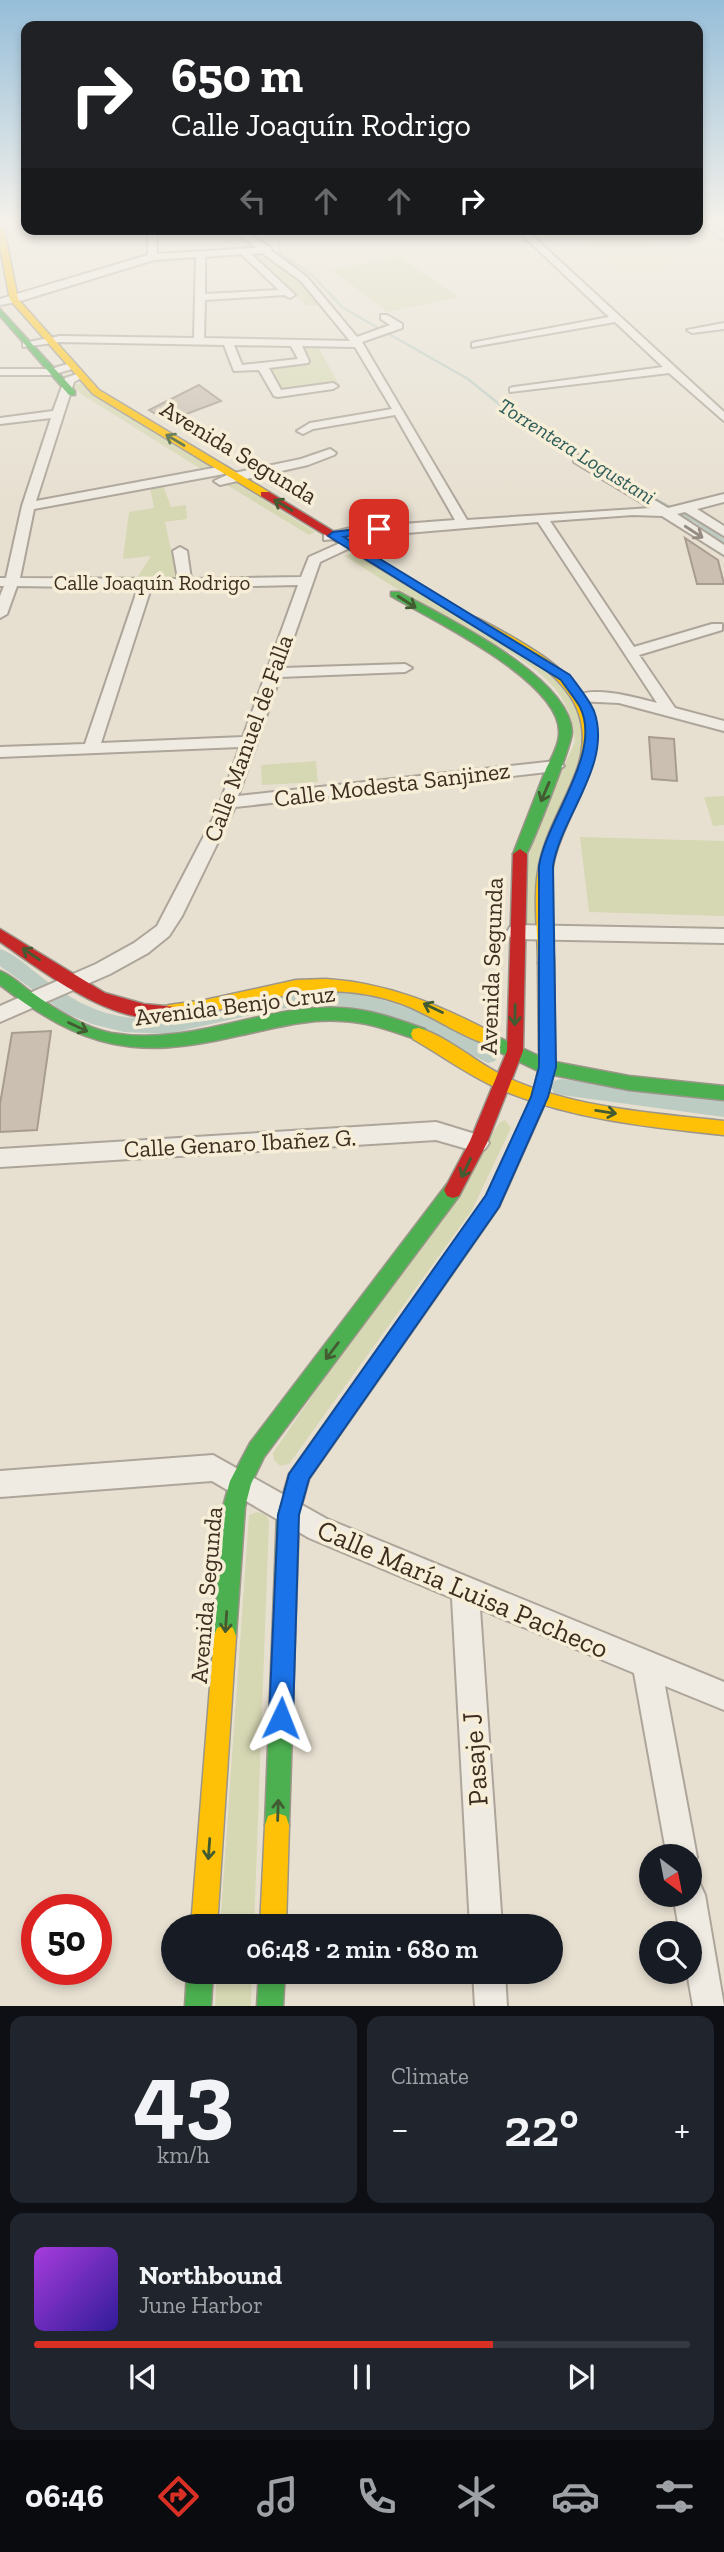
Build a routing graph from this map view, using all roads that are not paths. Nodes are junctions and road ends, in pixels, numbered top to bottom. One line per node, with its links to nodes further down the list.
1 (3, 315): 15 (main road, Avenida Segunda)
2 (22, 315): 10 (main road, Avenida Segunda)
3 (199, 315): 11 (street)
4 (333, 315): 13 (street)
5 (611, 315): 7 (street)
6 (384, 317): 13 (street)
7 (616, 319): 16 (street); 18 (street)
8 (724, 326): 9 (street)
9 (692, 330)
10 (50, 340): 11 (street); 15 (street); 19 (main road, Avenida Segunda)
11 (198, 341): 12 (street)
12 (228, 342): 14 (street); 17 (street)
13 (356, 342): 14 (street); 25 (street)
14 (296, 343): 17 (street)
15 (27, 345): 21 (main road, Avenida Segunda)
16 (476, 345)
17 (262, 366): 23 (street)
18 (674, 369): 24 (street); 27 (street)
19 (76, 371): 21 (street); 22 (street); 32 (main road, Avenida Segunda, one-way to 19)
20 (0, 372): 21 (street)
21 (52, 372): 22 (main road, Avenida Segunda)
22 (66, 385): 26 (street); 33 (main road, Avenida Segunda)
23 (333, 386)
24 (514, 390)
25 (397, 411): 29 (street); 39 (street)
26 (56, 414): 28 (street); 36 (street)
27 (724, 418)
28 (0, 421)
29 (303, 431)
30 (330, 453): 32 (street)
31 (578, 459): 37 (street)
32 (229, 473): 33 (street); 41 (main road, Avenida Segunda, one-way to 32)
33 (207, 479): 34 (main road, Avenida Segunda); 36 (street)
34 (233, 495)
35 (724, 498): 37 (street)
36 (28, 506): 44 (street)
37 (675, 510): 38 (street); 40 (street); 43 (street, one-way to 43)
38 (541, 517): 39 (street); 51 (street)
39 (463, 523): 41 (street)
40 (724, 532)
41 (333, 547): 45 (street, Calle Manuel de Falla); 54 (main road, Avenida Segunda)
42 (180, 551): 48 (street)
43 (724, 551)
44 (6, 582): 47 (street, Calle Joaquín Rodrigo); 49 (street)
45 (305, 582): 48 (street, Calle Joaquín Rodrigo); 53 (street, Calle Manuel de Falla)
46 (376, 582): 60 (main road, Avenida Segunda, one-way to 60)
47 (146, 584): 48 (street, Calle Joaquín Rodrigo); 58 (street)
48 (185, 584)
49 (0, 614)
50 (717, 627): 51 (street)
51 (630, 653): 55 (street)
52 (405, 668): 53 (street)
53 (273, 673): 57 (street, Calle Manuel de Falla)
54 (582, 698): 55 (street); 63 (main road, Avenida Segunda)
55 (670, 712): 56 (street)
56 (724, 726)
57 (250, 742): 58 (street); 61 (street, Calle Manuel de Falla)
58 (91, 750): 59 (street)
59 (0, 752)
60 (556, 766): 61 (street, Calle Modesta Sanjinez); 62 (main road, Avenida Segunda, one-way to 62)
61 (229, 801): 67 (street, Calle Manuel de Falla)
62 (516, 932): 63 (street); 69 (main road, Avenida Segunda, one-way to 69)
63 (547, 933): 65 (street); 70 (main road, Avenida Segunda)
64 (0, 935): 67 (main road, Avenida Benjo Cruz, one-way to 64)
65 (724, 936)
66 (0, 977): 67 (main road, Avenida Benjo Cruz)
67 (50, 991): 68 (street, Calle Manuel de Falla); 69 (main road, Avenida Benjo Cruz, one-way to 67); 71 (main road, Avenida Benjo Cruz, one-way to 71)
68 (0, 1014)
69 (515, 1051): 70 (main road, Avenida Benjo Cruz); 71 (main road, Avenida Segunda)
70 (547, 1067): 72 (main road, Avenida Benjo Cruz); 73 (main road, Avenida Segunda)
71 (504, 1083): 73 (main road, Avenida Benjo Cruz); 75 (main road, Avenida Segunda)
72 (724, 1093)
73 (540, 1097): 74 (main road, Avenida Benjo Cruz, one-way to 74); 79 (main road, Avenida Segunda)
74 (724, 1128)
75 (478, 1143): 76 (street, Calle Genaro Ibañez G.); 77 (main road, Avenida Segunda, one-way to 77)
76 (0, 1157)
77 (241, 1481): 78 (street, Calle María Luisa Pacheco); 79 (street, Calle María Luisa Pacheco); 85 (main road, Avenida Segunda, one-way to 85)
78 (0, 1484)
79 (288, 1515): 80 (street, Calle María Luisa Pacheco); 86 (main road, Avenida Segunda, one-way to 79)
80 (465, 1591): 81 (street, Calle María Luisa Pacheco); 87 (street, Pasaje J)
81 (647, 1665): 82 (street, Calle María Luisa Pacheco); 83 (street)
82 (724, 1696)
83 (680, 1844)
84 (691, 1908): 94 (street)
85 (205, 1914)
86 (273, 1914)
87 (485, 1914)
88 (199, 1984): 91 (main road)
89 (272, 1984): 92 (main road)
90 (490, 1984): 93 (street)
91 (198, 2006)
92 (271, 2006)
93 (491, 2006)
94 (709, 2006)

